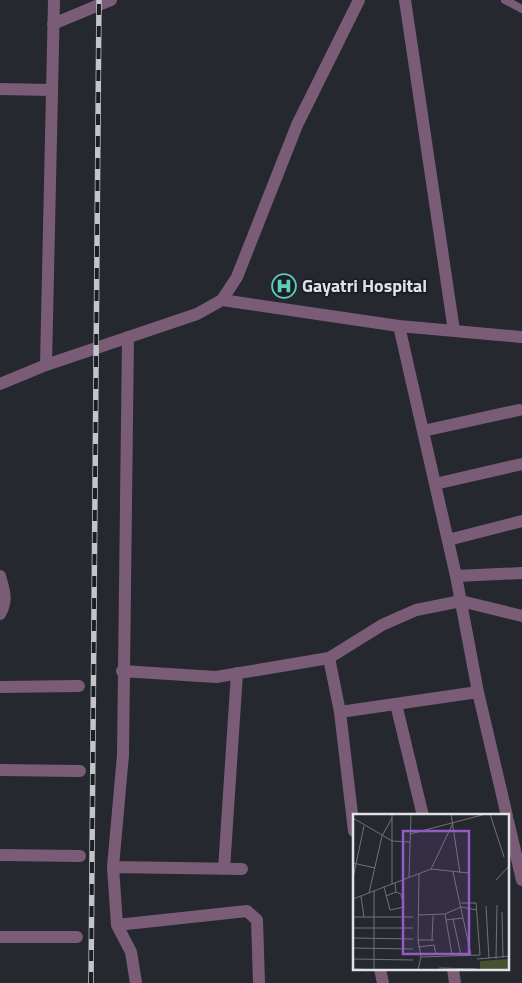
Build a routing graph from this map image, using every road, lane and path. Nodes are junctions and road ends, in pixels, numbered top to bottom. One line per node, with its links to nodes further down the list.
1 (54, 0): 7 (street)
2 (111, 0): 7 (street)
3 (359, 0): 10 (street)
4 (405, 0): 12 (street)
5 (505, 0): 6 (lane)
6 (522, 10)
7 (53, 24): 9 (street)
8 (0, 89): 9 (street)
9 (51, 90): 15 (street)
10 (222, 300): 11 (street); 14 (street)
11 (399, 326): 12 (street); 18 (street)
12 (454, 331): 13 (street)
13 (521, 337)
14 (128, 338): 15 (street); 30 (street)
15 (46, 365): 16 (street)
16 (0, 384)
17 (519, 410): 18 (street)
18 (423, 431): 20 (street)
19 (522, 464): 20 (street)
20 (435, 484): 22 (street)
21 (522, 521): 22 (street)
22 (448, 540): 25 (street)
23 (522, 573): 25 (street)
24 (0, 576): 27 (street)
25 (456, 576): 26 (street)
26 (461, 601): 28 (street); 29 (street); 34 (street)
27 (0, 614)
28 (522, 616)
29 (329, 658): 31 (street); 36 (street)
30 (122, 670): 31 (street); 45 (street)
31 (237, 673): 46 (street)
32 (79, 686): 33 (street)
33 (0, 687)
34 (478, 692): 35 (street); 40 (street)
35 (396, 704): 36 (street); 39 (street)
36 (340, 712): 41 (street)
37 (0, 770): 38 (street)
38 (80, 771)
39 (423, 814)
40 (507, 814)
41 (353, 822)
42 (510, 829): 48 (street)
43 (0, 855): 44 (street)
44 (80, 856)
45 (113, 867): 46 (street); 49 (street)
46 (224, 869): 47 (street)
47 (242, 869)
48 (522, 880)
49 (117, 925): 54 (street); 55 (street)
50 (0, 937): 51 (street)
51 (77, 937)
52 (380, 970): 56 (street)
53 (453, 970): 57 (street)
54 (136, 983)
55 (259, 983)
56 (383, 983)
57 (456, 983)

